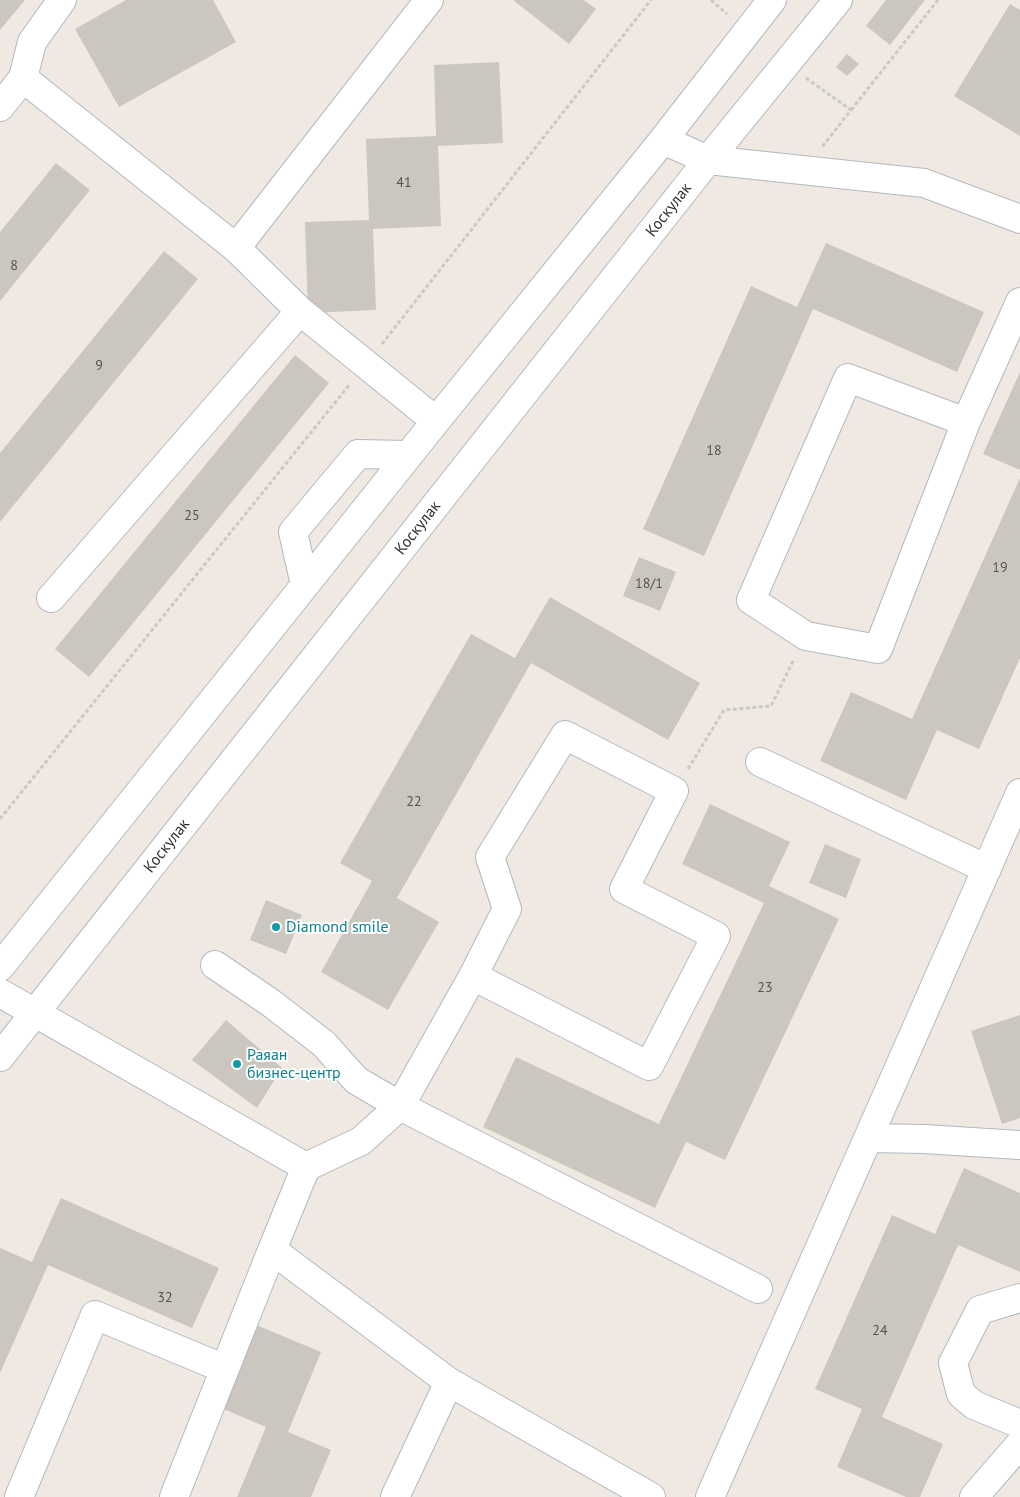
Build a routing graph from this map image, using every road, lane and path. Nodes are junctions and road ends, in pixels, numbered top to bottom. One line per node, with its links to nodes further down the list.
1 (62, 0): 7 (street)
2 (429, 0): 13 (street)
3 (651, 0): 16 (path)
4 (772, 0): 10 (street)
5 (838, 0): 11 (street, Коскулак)
6 (938, 0): 9 (path)
7 (23, 78): 8 (street); 13 (street)
8 (0, 107)
9 (851, 110)
10 (662, 140): 11 (street); 17 (street)
11 (708, 160): 12 (street); 33 (street, Коскулак)
12 (1020, 219)
13 (236, 248): 15 (street)
14 (1020, 302): 18 (street)
15 (300, 311): 16 (street); 21 (street)
16 (366, 364): 17 (street); 26 (path)
17 (436, 420): 19 (street)
18 (966, 422): 22 (street); 22 (street)
19 (408, 455): 20 (street); 20 (street)
20 (305, 585): 30 (street)
21 (51, 598)
22 (806, 636): 24 (path)
23 (760, 762): 28 (street)
24 (674, 791): 31 (street); 31 (street)
25 (1020, 793): 27 (street)
26 (0, 819)
27 (1011, 837): 28 (street)
28 (987, 869): 36 (street)
29 (215, 965): 35 (street)
30 (0, 967)
31 (473, 976): 35 (street)
32 (0, 994): 33 (street)
33 (34, 1014): 34 (street, Коскулак); 38 (street)
34 (0, 1057)
35 (400, 1106): 38 (street); 40 (street)
36 (869, 1138): 37 (street); 50 (street)
37 (1020, 1144)
38 (306, 1167): 39 (street)
39 (272, 1250): 42 (street); 43 (street)
40 (758, 1288)
41 (1020, 1298): 44 (street)
42 (225, 1369): 46 (street); 47 (street)
43 (449, 1382): 48 (street); 49 (street)
44 (1020, 1424)
45 (1020, 1444): 51 (street)
46 (19, 1497)
47 (174, 1497)
48 (395, 1497)
49 (651, 1497)
50 (710, 1497)
51 (974, 1497)

